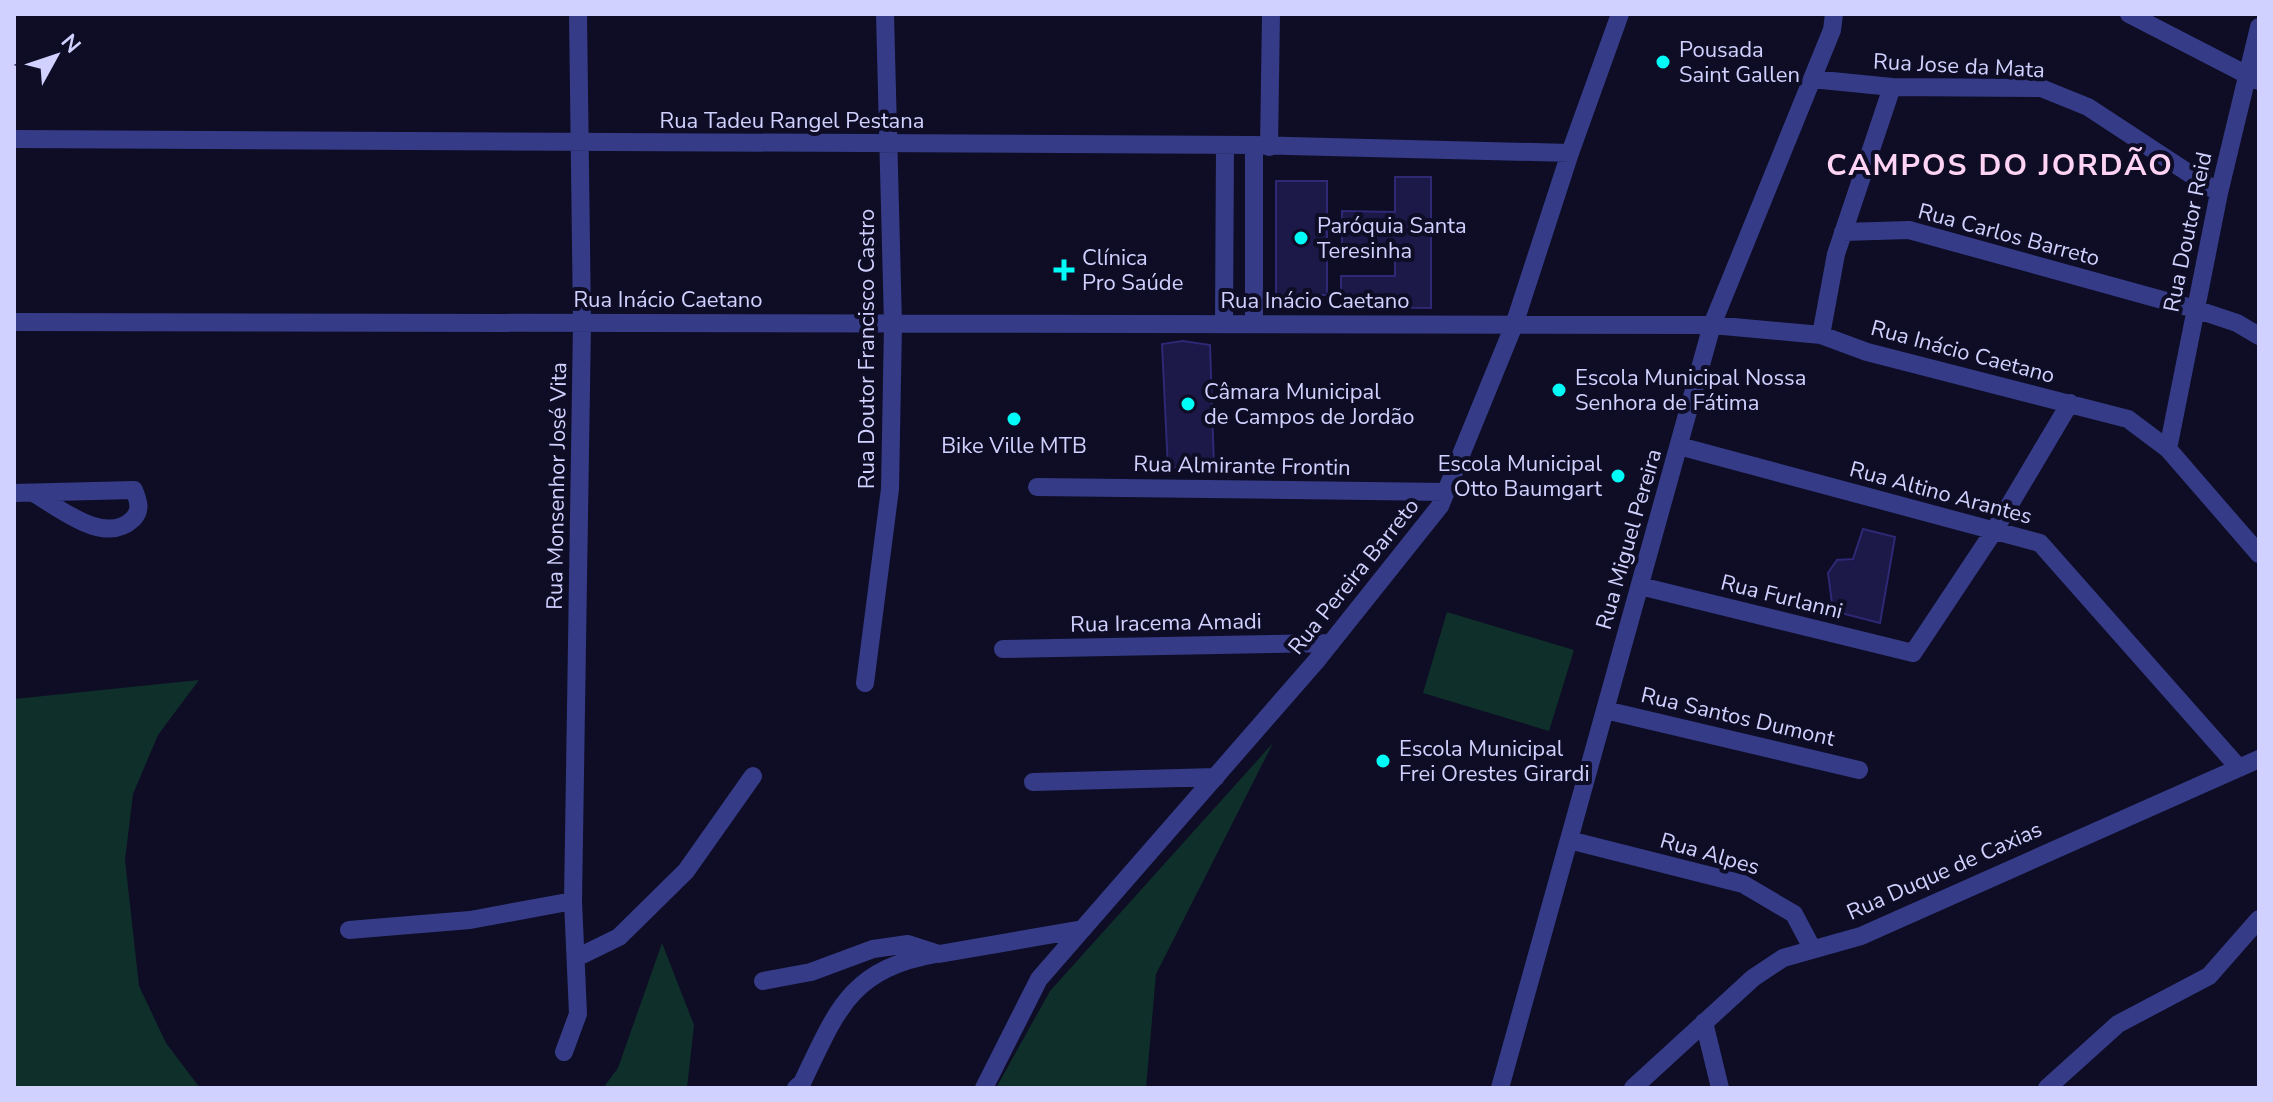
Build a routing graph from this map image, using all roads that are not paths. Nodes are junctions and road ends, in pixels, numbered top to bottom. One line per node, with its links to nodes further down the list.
1 (578, 14): 12 (street, Rua Monsenhor José Vita)
2 (885, 14): 13 (street, Rua Doutor Francisco Castro)
3 (1271, 14): 15 (street)
4 (1620, 14): 16 (street, Rua Pereira Barreto)
5 (1834, 14): 9 (street, Rua Miguel Pereira)
6 (2129, 14): 8 (street)
7 (2259, 27): 8 (street, Rua Doutor Reid)
8 (2253, 78): 17 (street, Rua Doutor Reid)
9 (1812, 79): 10 (street, Rua Jose da Mata); 26 (street, Rua Miguel Pereira)
10 (1892, 87): 17 (street, Rua Jose da Mata); 18 (street)
11 (14, 139): 12 (street, Rua Tadeu Rangel Pestana)
12 (581, 143): 13 (street, Rua Tadeu Rangel Pestana); 21 (street, Rua Monsenhor José Vita)
13 (890, 144): 14 (street, Rua Tadeu Rangel Pestana); 23 (street, Rua Doutor Francisco Castro)
14 (1225, 145): 15 (street, Rua Tadeu Rangel Pestana); 24 (street)
15 (1262, 146): 16 (street, Rua Tadeu Rangel Pestana); 22 (street)
16 (1570, 153): 25 (street, Rua Pereira Barreto)
17 (2219, 193): 19 (street, Rua Doutor Reid)
18 (1843, 232): 19 (street, Rua Carlos Barreto); 27 (street)
19 (2195, 309): 28 (street, Rua Carlos Barreto); 31 (street, Rua Doutor Reid)
20 (14, 322): 21 (street, Rua Inácio Caetano)
21 (582, 323): 23 (street, Rua Inácio Caetano); 50 (street, Rua Monsenhor José Vita)
22 (1254, 323): 24 (street, Rua Inácio Caetano); 25 (street, Rua Inácio Caetano)
23 (893, 324): 24 (street, Rua Inácio Caetano); 41 (street, Rua Doutor Francisco Castro)
24 (1224, 324)
25 (1514, 325): 26 (street, Rua Inácio Caetano); 33 (street, Rua Pereira Barreto)
26 (1712, 325): 27 (street, Rua Inácio Caetano); 30 (street, Rua Miguel Pereira)
27 (1821, 335): 29 (street, Rua Inácio Caetano)
28 (2259, 336)
29 (2070, 403): 31 (street, Rua Inácio Caetano); 36 (street)
30 (1679, 446): 36 (street, Rua Altino Arantes); 38 (street, Rua Miguel Pereira)
31 (2168, 449): 37 (street, Rua Inácio Caetano)
32 (1037, 487): 33 (street, Rua Almirante Frontin)
33 (1446, 492): 39 (street, Rua Pereira Barreto)
34 (14, 493): 35 (street)
35 (35, 494): 35 (street)
36 (1994, 531): 38 (street, Rua Furlanni); 44 (street, Rua Altino Arantes)
37 (2259, 554)
38 (1640, 586): 42 (street, Rua Miguel Pereira)
39 (1331, 643): 40 (street, Rua Iracema Amadi); 47 (street, Rua Pereira Barreto)
40 (1003, 649)
41 (865, 683)
42 (1605, 710): 45 (street, Rua Santos Dumont); 49 (street, Rua Miguel Pereira)
43 (2259, 759): 44 (street, Rua Duque de Caxias)
44 (2239, 768): 54 (street, Rua Duque de Caxias)
45 (1859, 770)
46 (753, 776): 56 (street)
47 (1216, 777): 48 (street); 52 (street, Rua Pereira Barreto)
48 (1033, 782)
49 (1569, 840): 54 (street, Rua Alpes); 62 (street, Rua Miguel Pereira)
50 (573, 901): 53 (street); 56 (street, Rua Monsenhor José Vita)
51 (2259, 919): 65 (street)
52 (1083, 929): 55 (street); 61 (street, Rua Pereira Barreto)
53 (349, 930)
54 (1812, 948): 58 (street, Rua Duque de Caxias)
55 (939, 954): 57 (street); 60 (street)
56 (576, 958): 59 (street, Rua Monsenhor José Vita)
57 (763, 981)
58 (1704, 1022): 63 (street, Rua Duque de Caxias); 64 (street)
59 (564, 1052)
60 (796, 1088)
61 (984, 1088)
62 (1500, 1088)
63 (1633, 1088)
64 (1720, 1088)
65 (2047, 1088)

